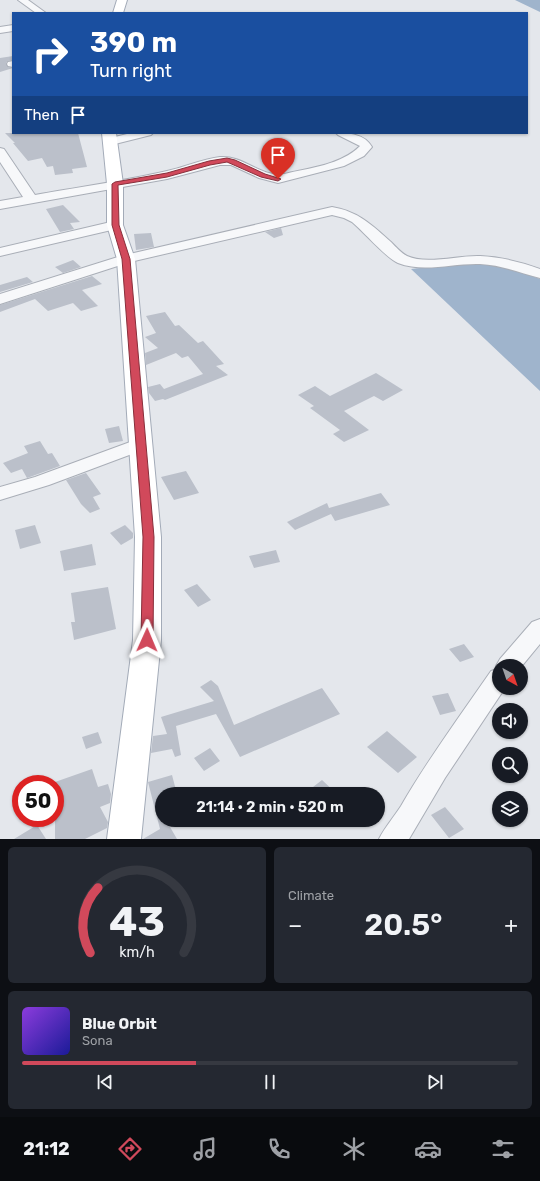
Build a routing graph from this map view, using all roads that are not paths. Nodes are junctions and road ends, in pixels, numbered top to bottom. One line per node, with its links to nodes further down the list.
1 (22, 0): 3 (street)
2 (122, 0): 4 (main road)
3 (40, 12)
4 (118, 12)
5 (12, 28): 6 (street)
6 (0, 30)
7 (138, 134): 9 (street)
8 (344, 134): 11 (street)
9 (110, 137): 11 (main road)
10 (0, 152): 12 (street)
11 (115, 184): 12 (street); 14 (main road)
12 (31, 198): 13 (street)
13 (0, 205)
14 (115, 225): 15 (street); 16 (main road)
15 (0, 252)
16 (126, 259): 17 (street); 18 (street); 19 (main road)
17 (540, 274)
18 (0, 299)
19 (141, 444): 20 (street); 24 (main road)
20 (0, 494)
21 (540, 628): 22 (street)
22 (514, 659)
23 (492, 688): 25 (street)
24 (124, 839)
25 (393, 839)

